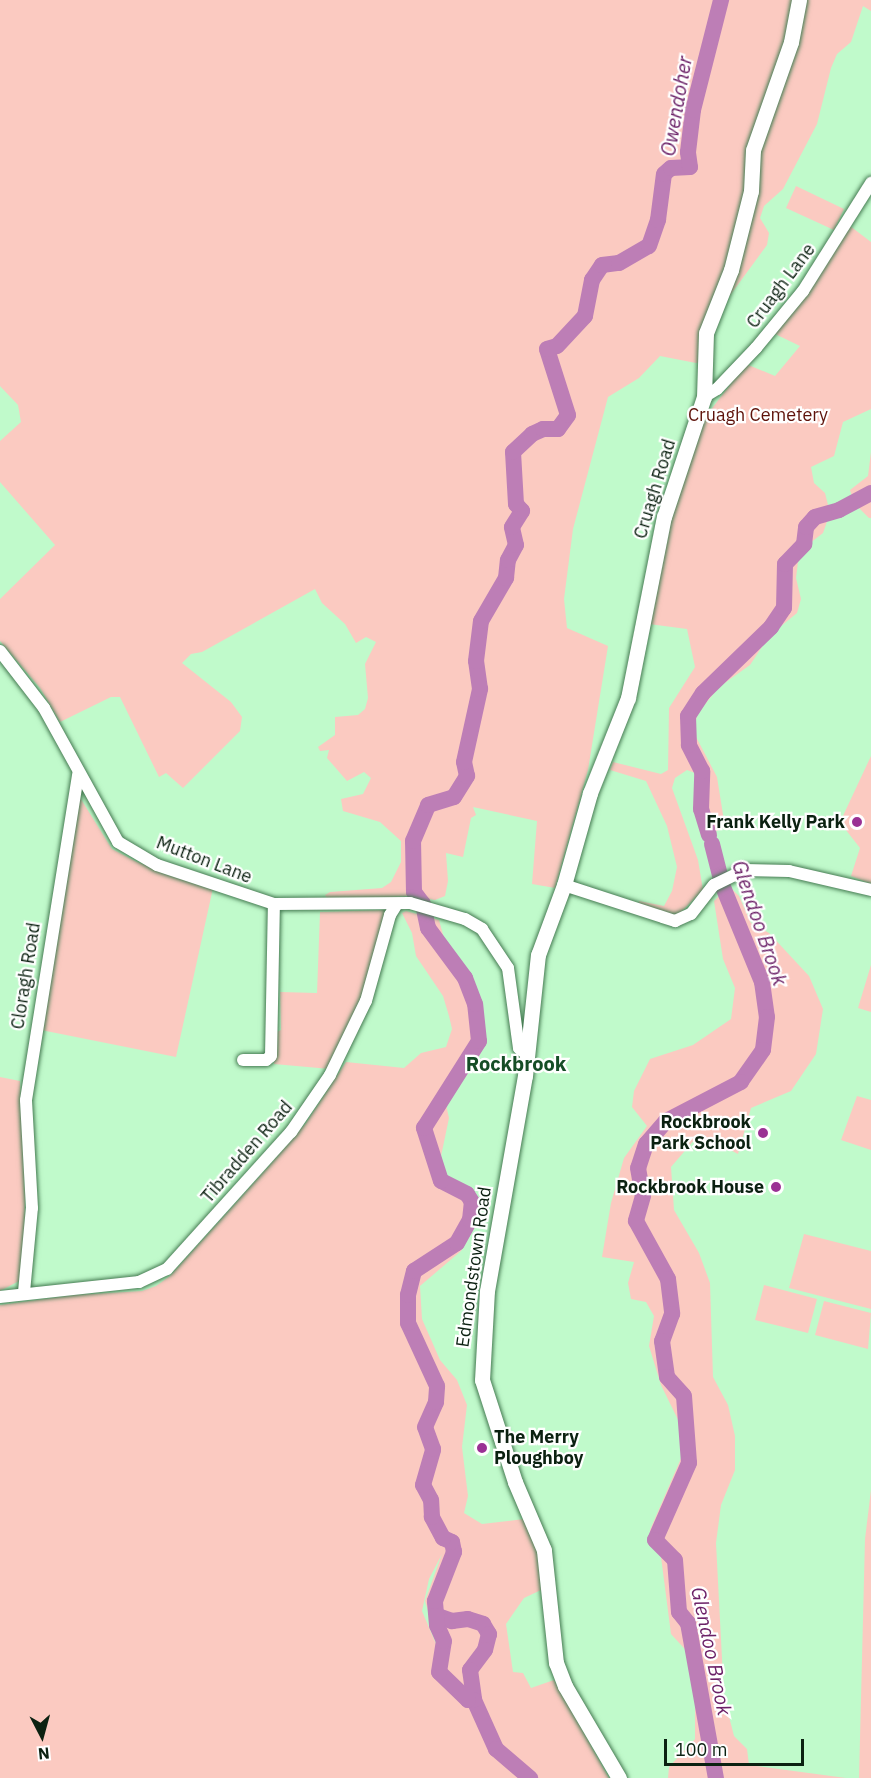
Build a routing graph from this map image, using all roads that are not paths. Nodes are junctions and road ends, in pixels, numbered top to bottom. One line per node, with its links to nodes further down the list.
1 (799, 0): 3 (main road, Cruagh Road)
2 (871, 183): 3 (street, Cruagh Lane)
3 (704, 397): 6 (main road, Cruagh Road)
4 (0, 651): 5 (street, Mutton Lane)
5 (78, 774): 9 (street, Mutton Lane); 12 (street, Cloragh Road)
6 (564, 885): 7 (street); 10 (main road, Edmondstown Road)
7 (871, 890)
8 (403, 903): 9 (street, Mutton Lane); 10 (street); 12 (street, Tibradden Road)
9 (274, 904): 11 (street)
10 (527, 1055): 14 (main road, Edmondstown Road)
11 (243, 1060)
12 (24, 1292): 13 (street, Tibradden Road)
13 (0, 1297)
14 (619, 1778)

